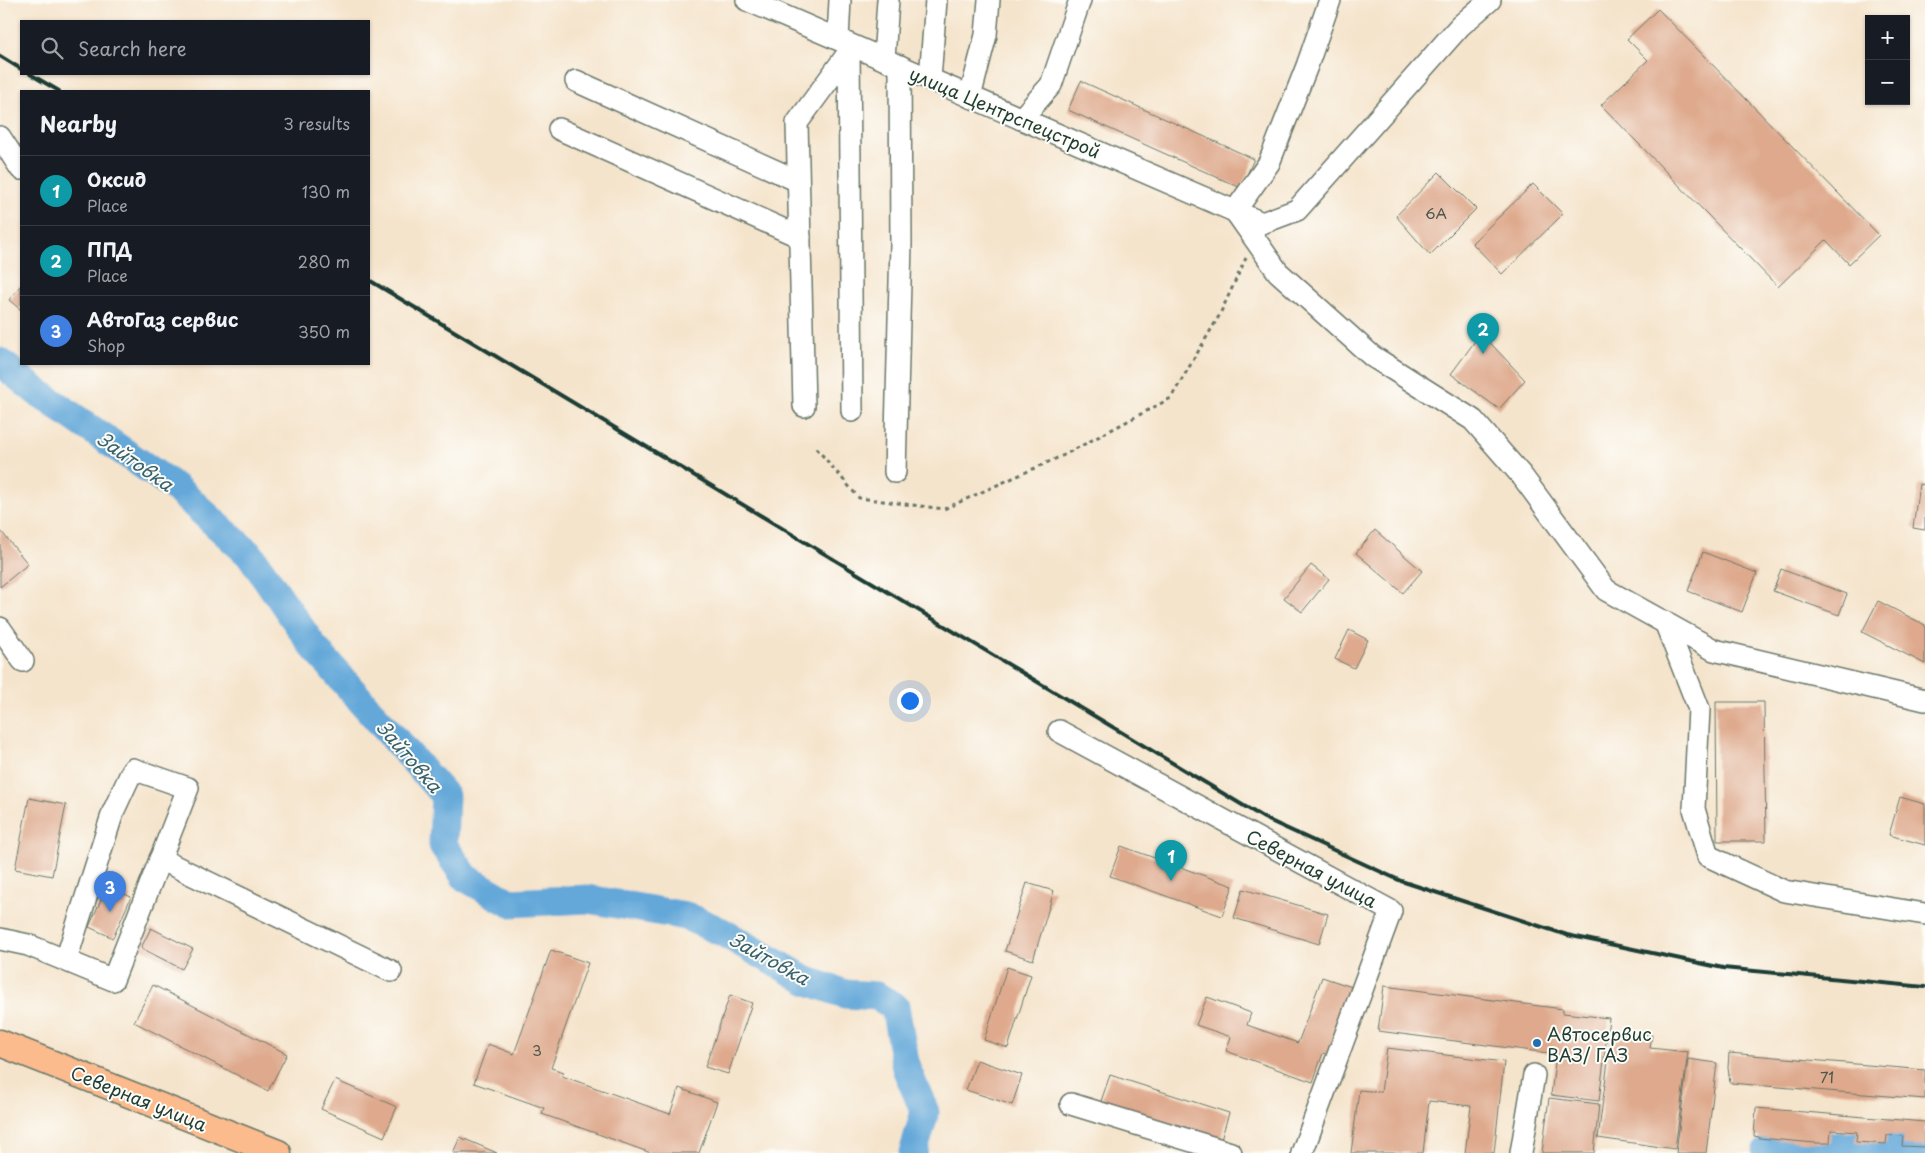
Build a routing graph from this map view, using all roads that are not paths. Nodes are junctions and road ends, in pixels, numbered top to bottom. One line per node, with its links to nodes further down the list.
1 (840, 0): 9 (street)
2 (888, 0): 10 (street)
3 (936, 0): 11 (street)
4 (989, 0): 13 (street)
5 (1080, 0): 14 (street)
6 (1330, 0): 19 (street)
7 (1490, 0): 20 (street)
8 (754, 1): 9 (street, улица Центрспецстрой)
9 (845, 45): 10 (street, улица Центрспецстрой); 18 (street); 23 (street)
10 (892, 63): 11 (street, улица Центрспецстрой); 24 (street)
11 (930, 79): 13 (street, улица Центрспецстрой)
12 (576, 81): 18 (street)
13 (970, 96): 14 (street, улица Центрспецстрой)
14 (1021, 119): 19 (street, улица Центрспецстрой)
15 (559, 129): 21 (street)
16 (0, 137): 17 (street)
17 (20, 167)
18 (798, 181): 21 (street)
19 (1235, 211): 20 (street, улица Центрспецстрой)
20 (1258, 231): 25 (street)
21 (800, 237): 22 (street)
22 (804, 406)
23 (852, 411)
24 (895, 472)
25 (1665, 622): 28 (street); 31 (street)
26 (0, 628): 27 (street)
27 (24, 661)
28 (1925, 700)
29 (1059, 731): 40 (street, Северная улица)
30 (160, 859): 33 (street); 33 (street); 34 (street)
31 (1925, 914)
32 (0, 939): 33 (street)
33 (66, 960)
34 (391, 971)
35 (0, 1043): 38 (main road, Северная улица)
36 (1534, 1075): 41 (street)
37 (1071, 1104): 39 (street)
38 (278, 1153)
39 (1231, 1153)
40 (1302, 1153)
41 (1520, 1153)

